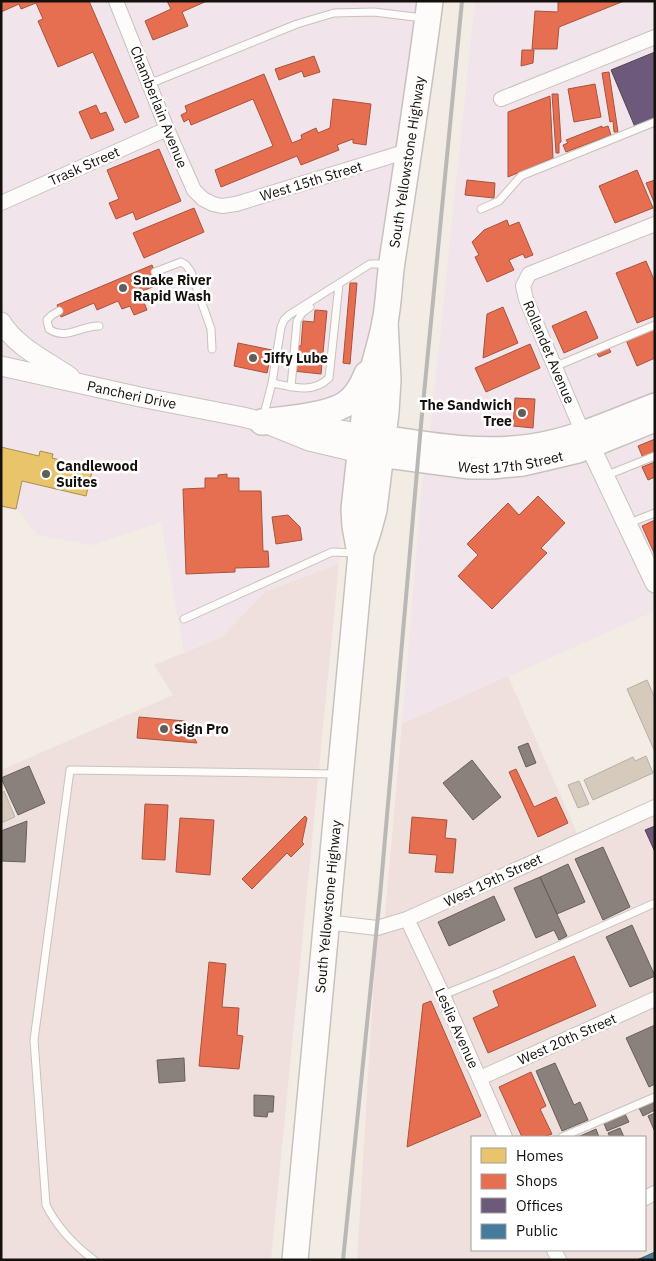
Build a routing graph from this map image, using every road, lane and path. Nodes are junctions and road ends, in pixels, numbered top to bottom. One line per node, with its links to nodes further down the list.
1 (116, 1): 4 (street, Chamberlain Avenue)
2 (429, 10): 4 (lane); 8 (highway, South Yellowstone Highway)
3 (655, 37): 5 (street)
4 (149, 84): 7 (street, Chamberlain Avenue)
5 (501, 99)
6 (655, 122): 11 (lane)
7 (167, 129): 9 (street, Trask Street); 10 (street, Chamberlain Avenue)
8 (409, 155): 10 (street, West 15th Street); 13 (highway, South Yellowstone Highway)
9 (1, 203)
10 (213, 204)
11 (481, 209)
12 (655, 224): 24 (street, Rollandet Avenue)
13 (392, 264): 15 (lane); 19 (highway, South Yellowstone Highway)
14 (155, 272): 22 (lane)
15 (339, 284): 16 (lane); 27 (lane)
16 (323, 294): 26 (lane); 27 (lane)
17 (59, 312): 21 (lane)
18 (1, 322): 25 (main road)
19 (385, 322): 31 (highway); 33 (highway, South Yellowstone Highway)
20 (655, 325): 24 (lane)
21 (99, 326)
22 (212, 349)
23 (1, 366): 25 (main road, Pancheri Drive)
24 (554, 367): 32 (street, Rollandet Avenue)
25 (80, 383): 31 (main road, Pancheri Drive)
26 (272, 383): 27 (lane); 31 (lane)
27 (291, 387)
28 (655, 404): 32 (main road, West 17th Street)
29 (655, 410): 32 (main road)
30 (655, 421): 32 (main road, West 17th Street)
31 (262, 422): 33 (main road, Pancheri Drive)
32 (586, 438): 33 (main road, West 17th Street); 33 (main road, West 17th Street); 35 (main road, Rollandet Avenue)
33 (372, 445): 38 (highway, South Yellowstone Highway)
34 (655, 456): 35 (lane)
35 (604, 476): 37 (main road, Rollandet Avenue)
36 (655, 513): 37 (lane)
37 (627, 524): 39 (main road, Rollandet Avenue)
38 (361, 553): 40 (lane); 41 (highway, South Yellowstone Highway)
39 (655, 583)
40 (184, 619)
41 (340, 774): 45 (highway, South Yellowstone Highway); 52 (lane)
42 (655, 807): 44 (street, West 19th Street)
43 (655, 903): 46 (lane)
44 (407, 919): 45 (street, West 19th Street); 46 (street, Leslie Avenue)
45 (326, 922): 53 (highway, South Yellowstone Highway)
46 (443, 995): 48 (street, Leslie Avenue)
47 (655, 999): 48 (street, West 20th Street)
48 (480, 1078): 50 (street, Leslie Avenue)
49 (655, 1097): 51 (lane)
50 (505, 1136)
51 (564, 1136)
52 (94, 1260)
53 (295, 1260)

